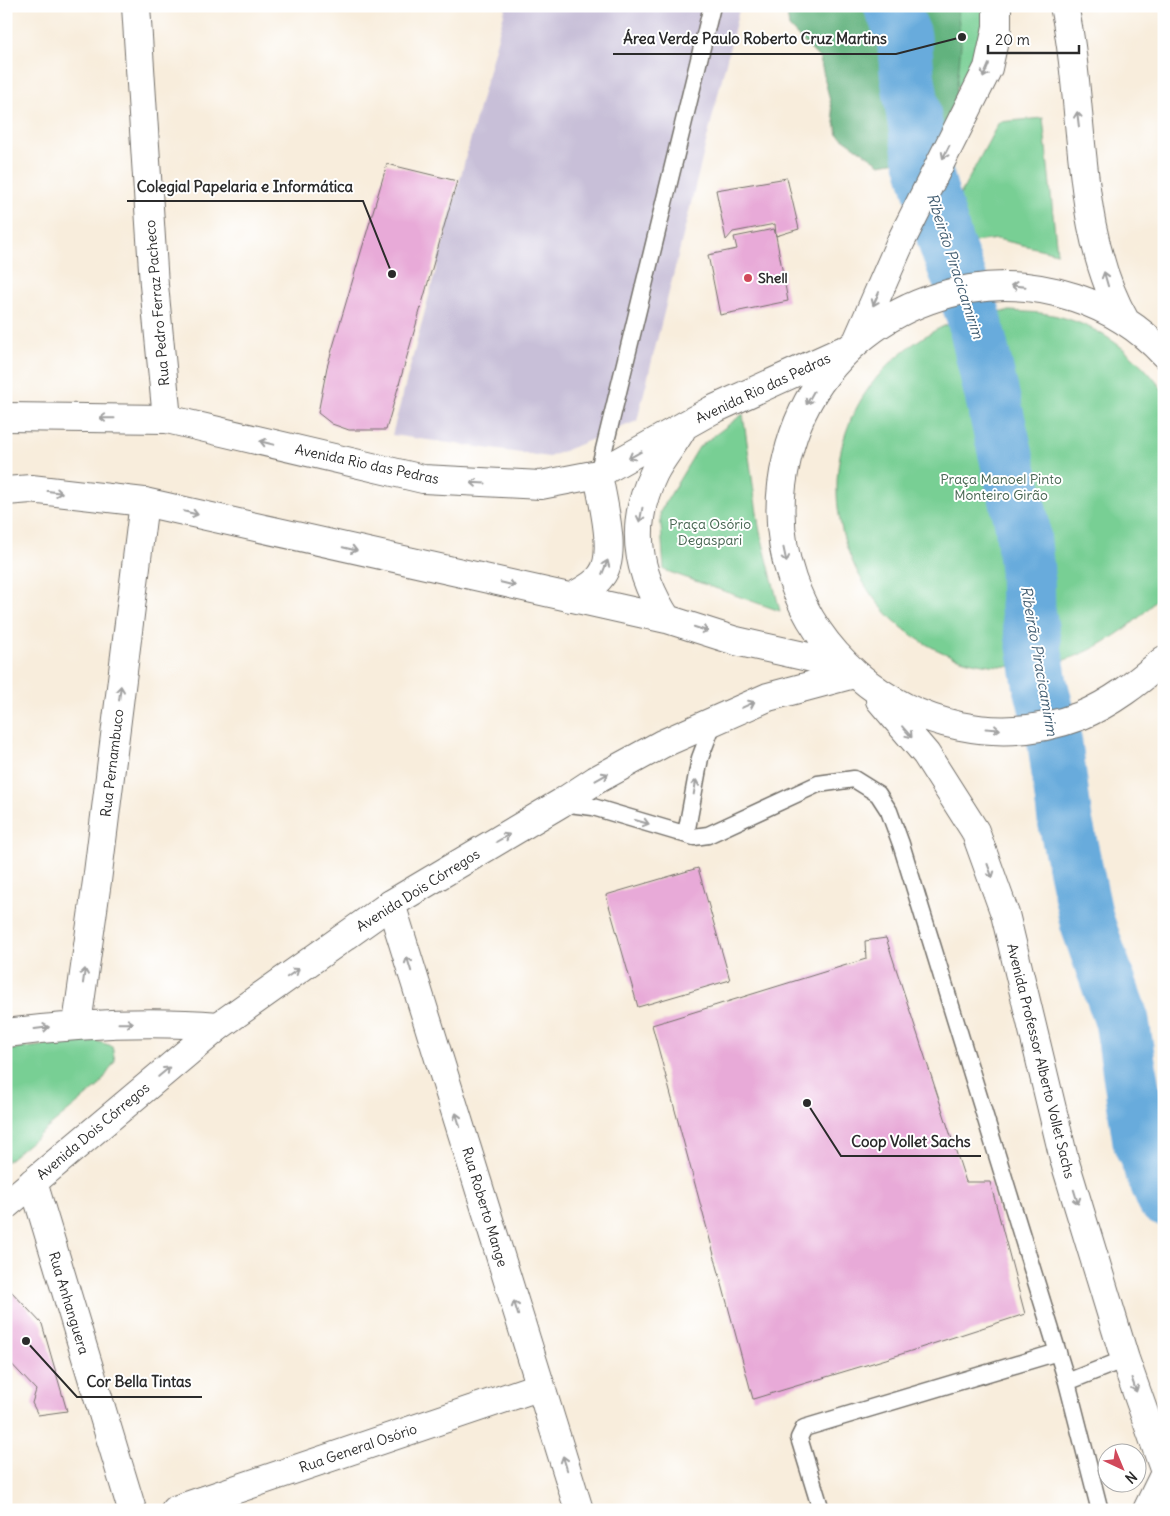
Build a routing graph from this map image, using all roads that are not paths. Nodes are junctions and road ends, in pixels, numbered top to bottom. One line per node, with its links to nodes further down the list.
1 (136, 6): 10 (main road, Rua Pedro Ferraz Pacheco)
2 (712, 6): 12 (lane)
3 (997, 6): 6 (main road, one-way to 6)
4 (1064, 6): 5 (main road, one-way to 4)
5 (1130, 325): 6 (main road, one-way to 6); 7 (main road); 8 (main road)
6 (854, 344): 11 (main road, Avenida Rio das Pedras); 18 (main road, Avenida Professor Alberto Vollet Sachs, one-way to 18)
7 (1164, 346)
8 (1164, 354)
9 (6, 417): 10 (main road, Avenida Rio das Pedras, one-way to 9)
10 (167, 419): 12 (main road, Avenida Rio das Pedras, one-way to 10)
11 (685, 425): 12 (main road, Avenida Rio das Pedras, one-way to 12); 16 (main road, one-way to 16)
12 (598, 474): 15 (main road, one-way to 12)
13 (6, 491): 14 (main road, one-way to 14)
14 (144, 502): 15 (main road, one-way to 15); 23 (main road, Rua Pernambuco, one-way to 14)
15 (570, 598): 16 (main road)
16 (667, 619): 18 (main road, one-way to 18)
17 (1164, 660): 18 (main road, one-way to 17)
18 (854, 674): 19 (main road, Avenida Dois Córregos, one-way to 18); 29 (main road, Avenida Professor Alberto Vollet Sachs, one-way to 29)
19 (714, 721): 20 (main road, Avenida Dois Córregos, one-way to 19); 21 (lane, one-way to 19)
20 (561, 803): 21 (lane, one-way to 21); 22 (main road, Avenida Dois Córregos, one-way to 20)
21 (686, 834): 28 (lane)
22 (390, 904): 24 (main road, Avenida Dois Córregos, one-way to 22); 31 (main road, Rua Roberto Mange, one-way to 22)
23 (77, 1024): 24 (main road, one-way to 24); 25 (main road, one-way to 23)
24 (219, 1026): 26 (main road, Avenida Dois Córregos, one-way to 24)
25 (6, 1033)
26 (32, 1182): 27 (main road, Avenida Dois Córregos); 35 (main road, Rua Anhanguera)
27 (6, 1205)
28 (1058, 1352): 30 (lane); 38 (lane)
29 (1125, 1358): 30 (lane); 32 (main road, Avenida Professor Alberto Vollet Sachs, one-way to 32)
30 (1067, 1382): 39 (lane)
31 (541, 1386): 36 (main road, Rua General Osório); 37 (main road, Rua Roberto Mange, one-way to 31)
32 (1164, 1469)
33 (1164, 1475): 40 (main road)
34 (1164, 1490): 41 (lane)
35 (132, 1510)
36 (175, 1510)
37 (579, 1510)
38 (822, 1510)
39 (1097, 1510)
40 (1147, 1510)
41 (1162, 1510)

